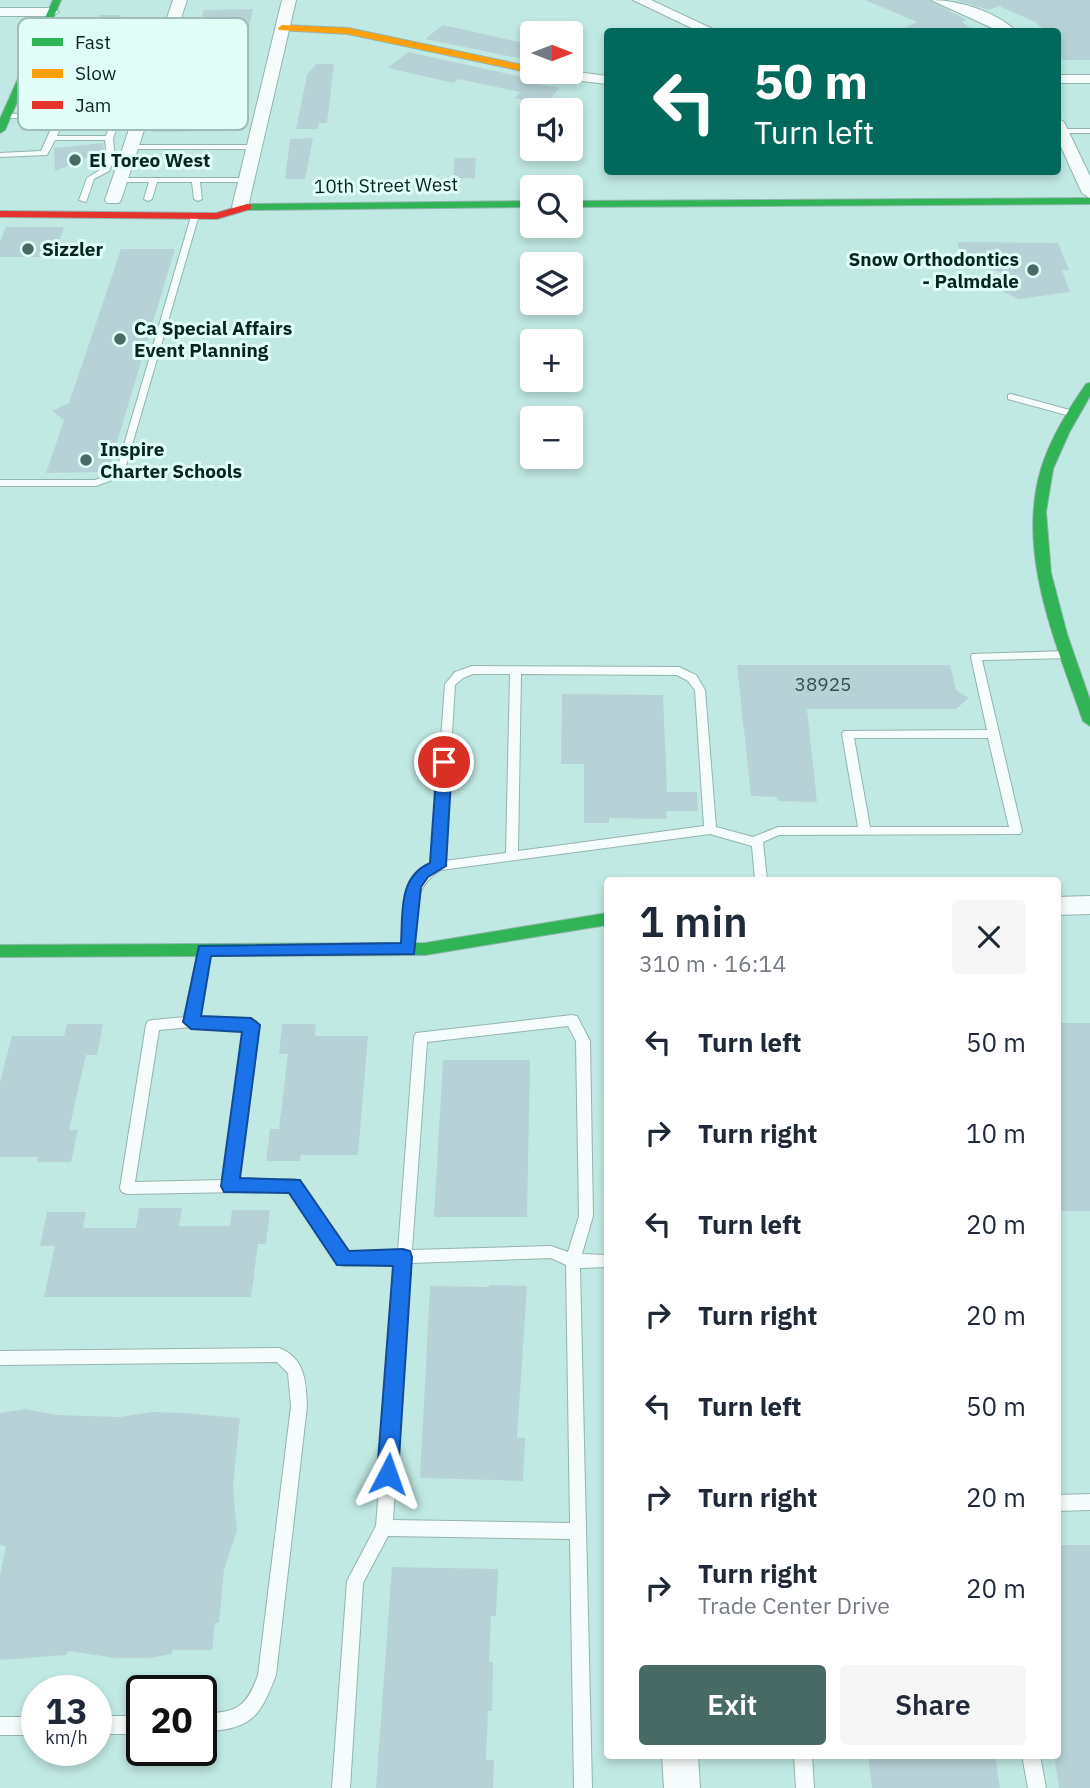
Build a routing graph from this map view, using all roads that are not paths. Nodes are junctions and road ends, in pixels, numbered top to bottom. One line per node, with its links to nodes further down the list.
1 (180, 0): 7 (street)
2 (289, 0): 8 (street)
3 (640, 0): 9 (street)
4 (938, 0): 10 (street)
5 (55, 6): 6 (street)
6 (0, 12)
7 (174, 18)
8 (282, 27): 11 (main road); 26 (street)
9 (704, 28)
10 (1004, 28)
11 (520, 67)
12 (583, 77): 15 (street)
13 (1061, 79): 14 (street)
14 (1090, 79)
15 (604, 80)
16 (18, 82): 17 (main road)
17 (4, 111)
18 (1061, 127): 23 (lane)
19 (55, 130): 24 (lane)
20 (112, 130): 25 (lane)
21 (136, 130): 27 (street)
22 (1061, 131): 33 (street)
23 (1090, 131)
24 (52, 138): 25 (lane); 28 (lane)
25 (109, 138): 36 (lane)
26 (253, 147): 27 (lane); 32 (street)
27 (130, 148): 29 (street)
28 (0, 155)
29 (118, 180): 30 (lane); 37 (street)
30 (154, 180): 31 (lane); 34 (lane)
31 (196, 180): 32 (lane); 35 (lane)
32 (245, 180): 42 (street)
33 (1090, 193)
34 (148, 199): 35 (main road, 10th Street West); 37 (main road, 10th Street West)
35 (198, 199): 42 (main road, 10th Street West)
36 (83, 200): 37 (main road, 10th Street West); 39 (main road, 10th Street West)
37 (113, 200)
38 (1090, 201): 41 (main road)
39 (0, 202)
40 (520, 204): 42 (main road, 10th Street West)
41 (583, 204)
42 (240, 207): 44 (main road, 10th Street West)
43 (0, 214): 44 (main road, 10th Street West)
44 (195, 215): 48 (lane)
45 (1090, 386): 47 (main road)
46 (1011, 397): 47 (lane)
47 (1074, 414): 49 (main road)
48 (0, 483)
49 (1070, 655): 51 (main road); 52 (lane)
50 (516, 670): 53 (lane); 56 (lane); 57 (lane)
51 (1090, 721)
52 (993, 734): 54 (lane); 54 (lane)
53 (710, 830): 55 (lane); 56 (lane)
54 (865, 831): 55 (lane)
55 (757, 843): 58 (lane)
56 (512, 855): 57 (lane)
57 (438, 866): 62 (lane)
58 (761, 877)
59 (1090, 905): 60 (street)
60 (1061, 906)
61 (604, 919): 62 (main road)
62 (408, 949): 63 (main road)
63 (204, 950): 64 (main road); 65 (lane)
64 (0, 951)
65 (191, 1022): 66 (lane); 66 (lane)
66 (230, 1186): 67 (lane)
67 (403, 1257): 68 (lane); 68 (lane); 73 (lane)
68 (573, 1261): 69 (lane); 74 (lane)
69 (604, 1261)
70 (0, 1358): 75 (lane)
71 (1090, 1502): 72 (lane)
72 (1061, 1503)
73 (384, 1528): 74 (lane); 81 (lane)
74 (578, 1531): 82 (lane)
75 (217, 1720)
76 (0, 1726): 77 (lane)
77 (21, 1726)
78 (680, 1759): 83 (street)
79 (803, 1759): 84 (lane)
80 (1032, 1759): 85 (lane)
81 (341, 1788)
82 (583, 1788)
83 (682, 1788)
84 (805, 1788)
85 (1037, 1788)

